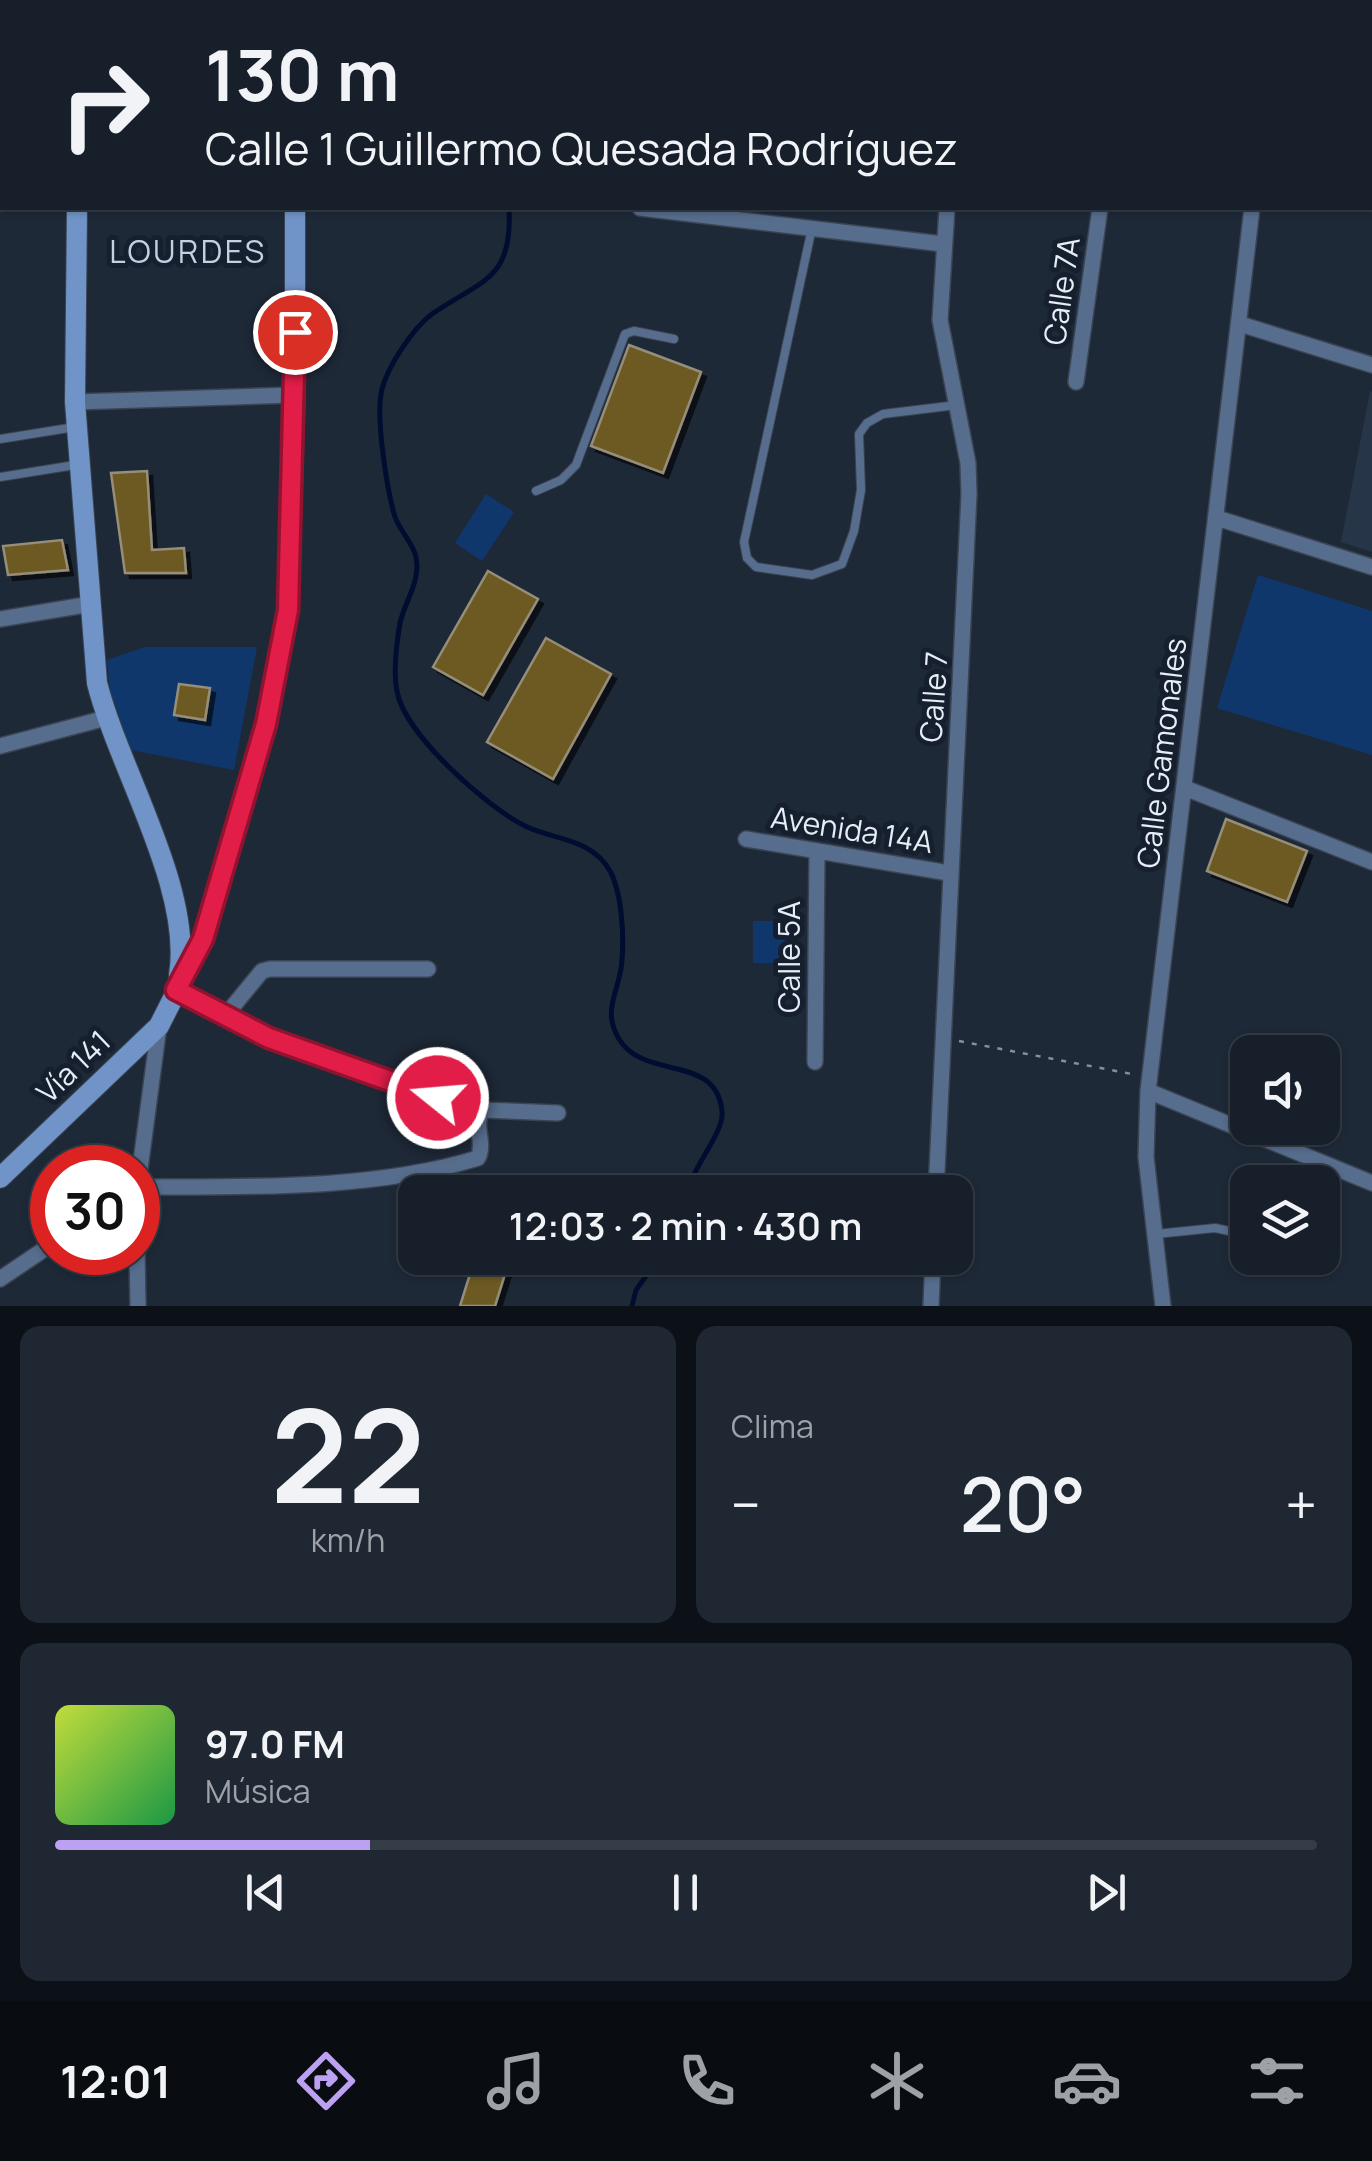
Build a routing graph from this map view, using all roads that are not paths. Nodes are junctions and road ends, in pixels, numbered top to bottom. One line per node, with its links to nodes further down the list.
1 (77, 210): 14 (main road)
2 (295, 210): 13 (main road, Vía 141)
3 (657, 210): 7 (street)
4 (947, 210): 8 (street, Calle 7)
5 (1100, 210): 12 (street, Calle 7A)
6 (1252, 210): 9 (street, Calle Gamonales)
7 (812, 228): 8 (street); 15 (lane)
8 (943, 244): 15 (street, Calle 7)
9 (1240, 324): 11 (street); 21 (street, Calle Gamonales)
10 (674, 339): 20 (lane)
11 (1372, 365)
12 (1076, 382)
13 (295, 395): 14 (street); 33 (main road, Vía 141)
14 (76, 402): 16 (main road)
15 (957, 405): 31 (street, Calle 7)
16 (77, 426): 17 (lane); 18 (main road)
17 (0, 438)
18 (80, 464): 19 (lane); 23 (main road)
19 (0, 477)
20 (536, 491)
21 (1217, 518): 22 (street); 27 (street, Calle Gamonales)
22 (1372, 567)
23 (91, 604): 24 (street); 25 (main road)
24 (0, 619)
25 (106, 718): 26 (street); 32 (main road)
26 (0, 746)
27 (1185, 788): 30 (street); 39 (street, Calle Gamonales)
28 (746, 839): 29 (street, Avenida 14A)
29 (816, 852): 31 (street, Avenida 14A); 38 (street, Calle 5A)
30 (1372, 862)
31 (949, 873): 43 (street, Calle 7)
32 (171, 889): 33 (main road); 35 (main road)
33 (217, 889): 35 (main road, Vía 141)
34 (428, 969): 36 (street)
35 (176, 990): 36 (street); 37 (main road, Vía 141)
36 (225, 1016): 40 (street)
37 (159, 1026): 42 (street); 44 (main road, Vía 141)
38 (815, 1062)
39 (1149, 1084): 45 (street); 48 (street, Calle Gamonales)
40 (438, 1098)
41 (558, 1114): 46 (street)
42 (143, 1145)
43 (937, 1175)
44 (0, 1178)
45 (1372, 1183)
46 (160, 1185)
47 (1230, 1231): 48 (lane)
48 (1151, 1234): 55 (street, Calle Gamonales)
49 (30, 1259): 52 (street)
50 (138, 1275): 53 (street)
51 (932, 1275): 54 (street)
52 (0, 1279)
53 (138, 1306)
54 (930, 1306)
55 (1163, 1306)

